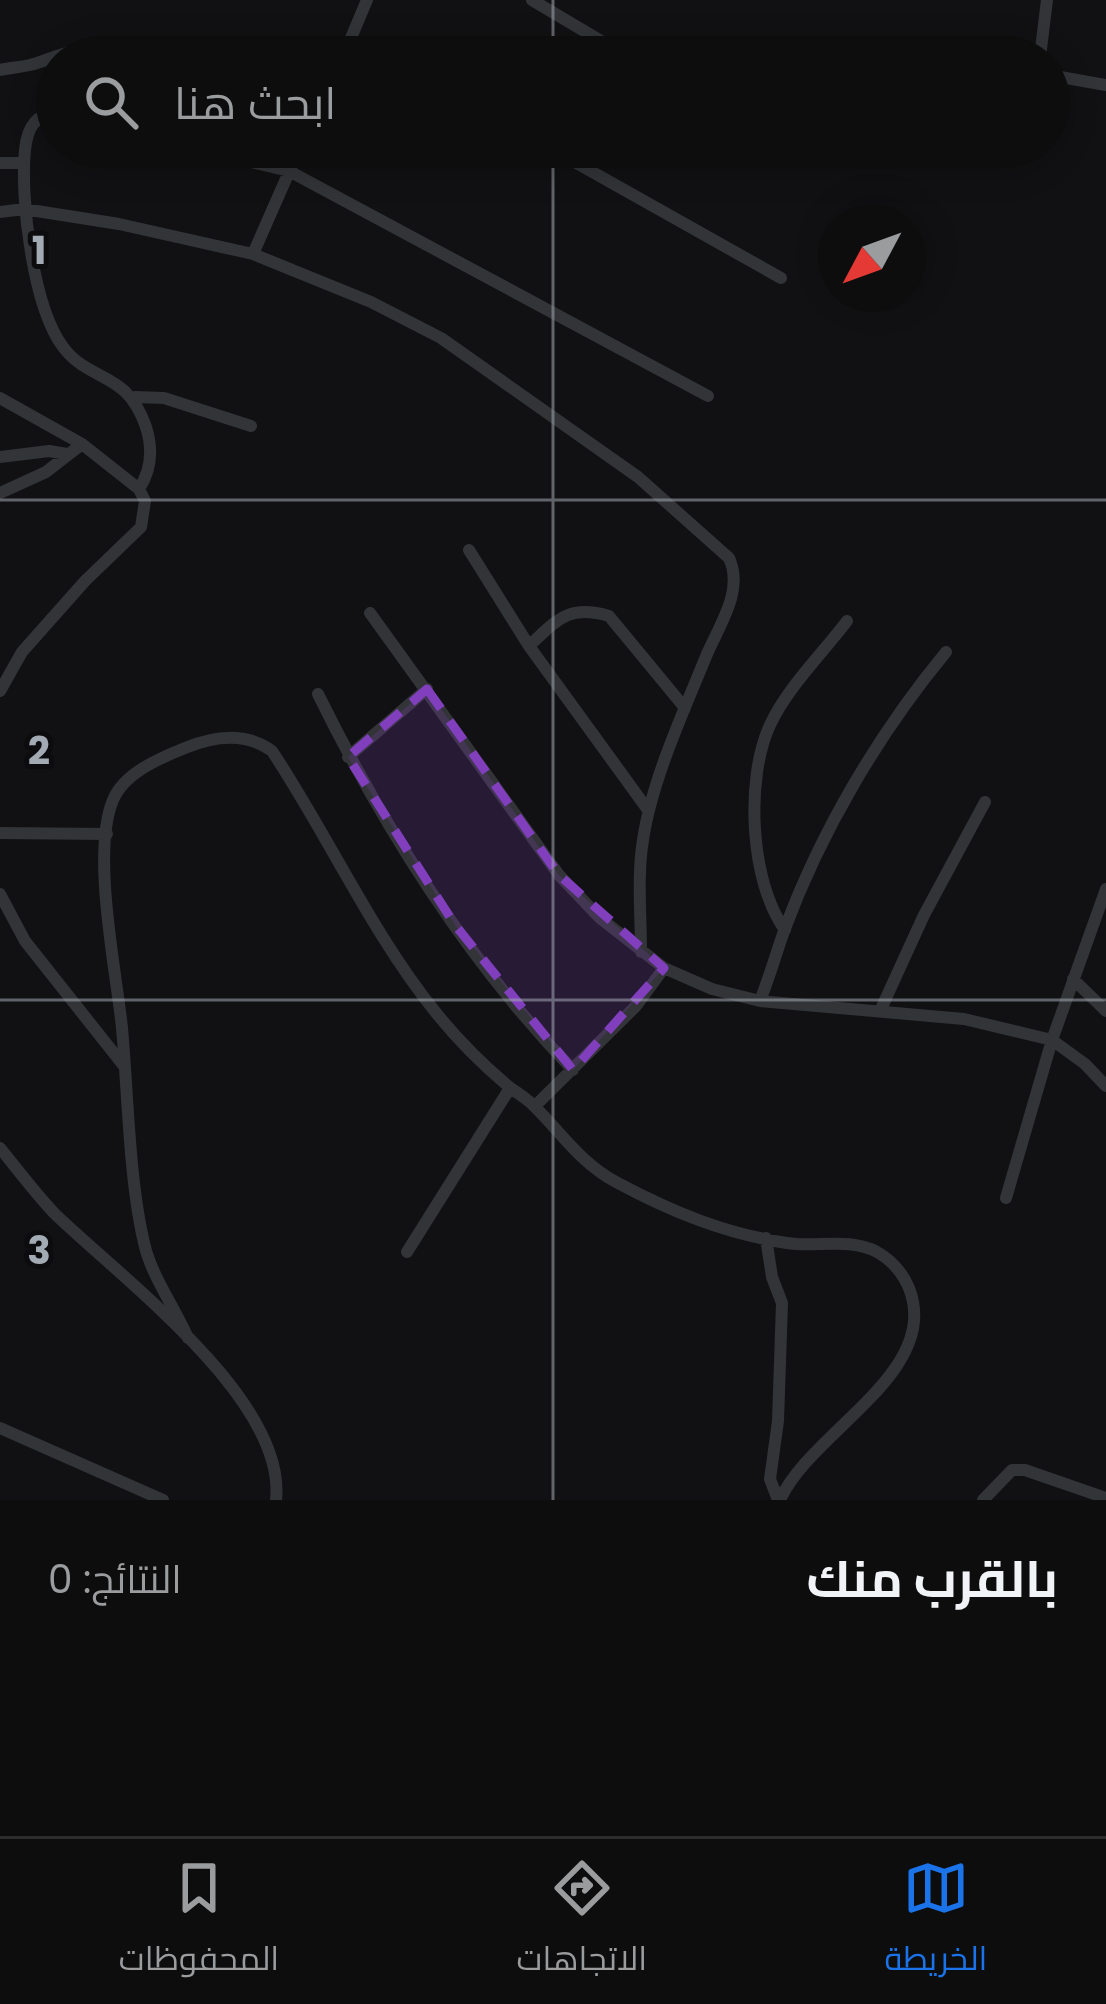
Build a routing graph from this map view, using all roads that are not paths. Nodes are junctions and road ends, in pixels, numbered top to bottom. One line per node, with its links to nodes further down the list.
1 (367, 0): 4 (street)
2 (532, 0): 5 (street)
3 (1047, 0): 6 (street)
4 (352, 36)
5 (593, 36)
6 (1043, 36)
7 (36, 64): 8 (street)
8 (0, 70)
9 (1070, 79): 10 (street)
10 (1106, 85)
11 (36, 120): 13 (street)
12 (0, 163): 13 (street)
13 (24, 163): 18 (street)
14 (276, 168): 17 (street)
15 (290, 168): 17 (street)
16 (587, 168): 21 (street)
17 (289, 171): 20 (street); 22 (street)
18 (24, 209): 19 (street); 20 (street); 23 (street)
19 (0, 212)
20 (253, 254): 39 (street)
21 (781, 278)
22 (708, 396)
23 (135, 397): 25 (street); 29 (street)
24 (0, 398): 26 (street)
25 (251, 426)
26 (82, 445): 27 (street); 29 (street)
27 (67, 454): 28 (street); 30 (street)
28 (0, 457)
29 (139, 489): 37 (street)
30 (0, 493)
31 (469, 550): 34 (street)
32 (370, 613): 36 (street)
33 (847, 621): 47 (street)
34 (529, 646): 39 (street); 42 (street)
35 (946, 652): 47 (street)
36 (427, 689): 40 (street); 48 (street)
37 (0, 691)
38 (318, 694): 40 (street)
39 (685, 708): 42 (street)
40 (348, 757): 56 (street)
41 (985, 802): 52 (street)
42 (648, 811): 48 (street)
43 (0, 833): 44 (street)
44 (107, 834): 55 (street); 58 (street)
45 (1106, 889): 50 (street)
46 (0, 894): 55 (street)
47 (784, 930): 51 (street)
48 (641, 952): 49 (street)
49 (664, 968): 51 (street); 56 (street)
50 (1072, 979): 53 (street); 54 (street)
51 (760, 1001): 52 (street)
52 (881, 1010): 54 (street)
53 (1106, 1011)
54 (1052, 1040): 57 (street); 61 (street)
55 (125, 1067): 64 (street)
56 (573, 1070): 59 (street)
57 (1106, 1086)
58 (510, 1088): 59 (street); 63 (street)
59 (535, 1106): 62 (street)
60 (0, 1148): 64 (street)
61 (1006, 1198)
62 (766, 1238): 69 (street); 69 (street)
63 (407, 1252)
64 (188, 1338): 68 (street)
65 (0, 1428): 67 (street)
66 (1106, 1498): 70 (street)
67 (163, 1500)
68 (276, 1500)
69 (779, 1500)
70 (983, 1500)

